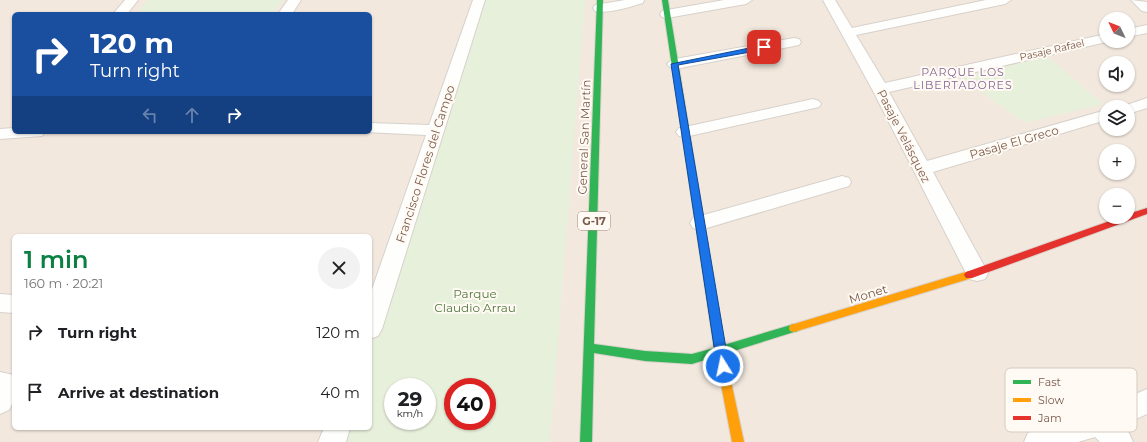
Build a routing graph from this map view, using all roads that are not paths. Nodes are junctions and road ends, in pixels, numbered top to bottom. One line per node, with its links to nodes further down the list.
1 (132, 0): 12 (street)
2 (295, 0): 13 (street)
3 (479, 0): 27 (street, Francisco Flores del Campo)
4 (638, 0): 10 (street)
5 (665, 0): 14 (street)
6 (746, 0): 14 (street)
7 (829, 0): 17 (street, Pasaje Velásquez)
8 (1005, 0): 17 (street)
9 (1137, 0): 11 (street)
10 (600, 4): 39 (street, General San Martín / G-17)
11 (1147, 8)
12 (122, 12)
13 (286, 12)
14 (667, 14): 20 (street)
15 (1147, 29): 16 (street)
16 (1135, 32)
17 (848, 33): 21 (street, Pasaje Velásquez)
18 (1099, 40): 21 (street, Pasaje Rafael)
19 (794, 42): 20 (street)
20 (675, 64): 28 (street)
21 (880, 89): 31 (street, Pasaje Velásquez)
22 (1147, 103): 24 (street)
23 (813, 104): 28 (street)
24 (1135, 107)
25 (1099, 117): 31 (street, Pasaje El Greco)
26 (372, 128): 27 (street)
27 (436, 130): 38 (street, Francisco Flores del Campo)
28 (685, 132): 34 (street)
29 (11, 133): 30 (street)
30 (0, 149)
31 (921, 169): 35 (street, Pasaje Velásquez)
32 (842, 182): 34 (street)
33 (1147, 211): 35 (street, Monet)
34 (700, 223): 40 (street)
35 (977, 273): 40 (street, Monet)
36 (0, 303): 37 (street)
37 (12, 304)
38 (372, 322)
39 (589, 348): 40 (street, Monet); 49 (street, General San Martín / G-17)
40 (720, 351): 50 (street)
41 (0, 383): 43 (street)
42 (1147, 401): 44 (street)
43 (0, 402)
44 (1137, 406)
45 (336, 430): 48 (street)
46 (1070, 432): 51 (street)
47 (1108, 432): 52 (street)
48 (332, 442)
49 (586, 442)
50 (738, 442)
51 (1038, 442)
52 (1119, 442)

